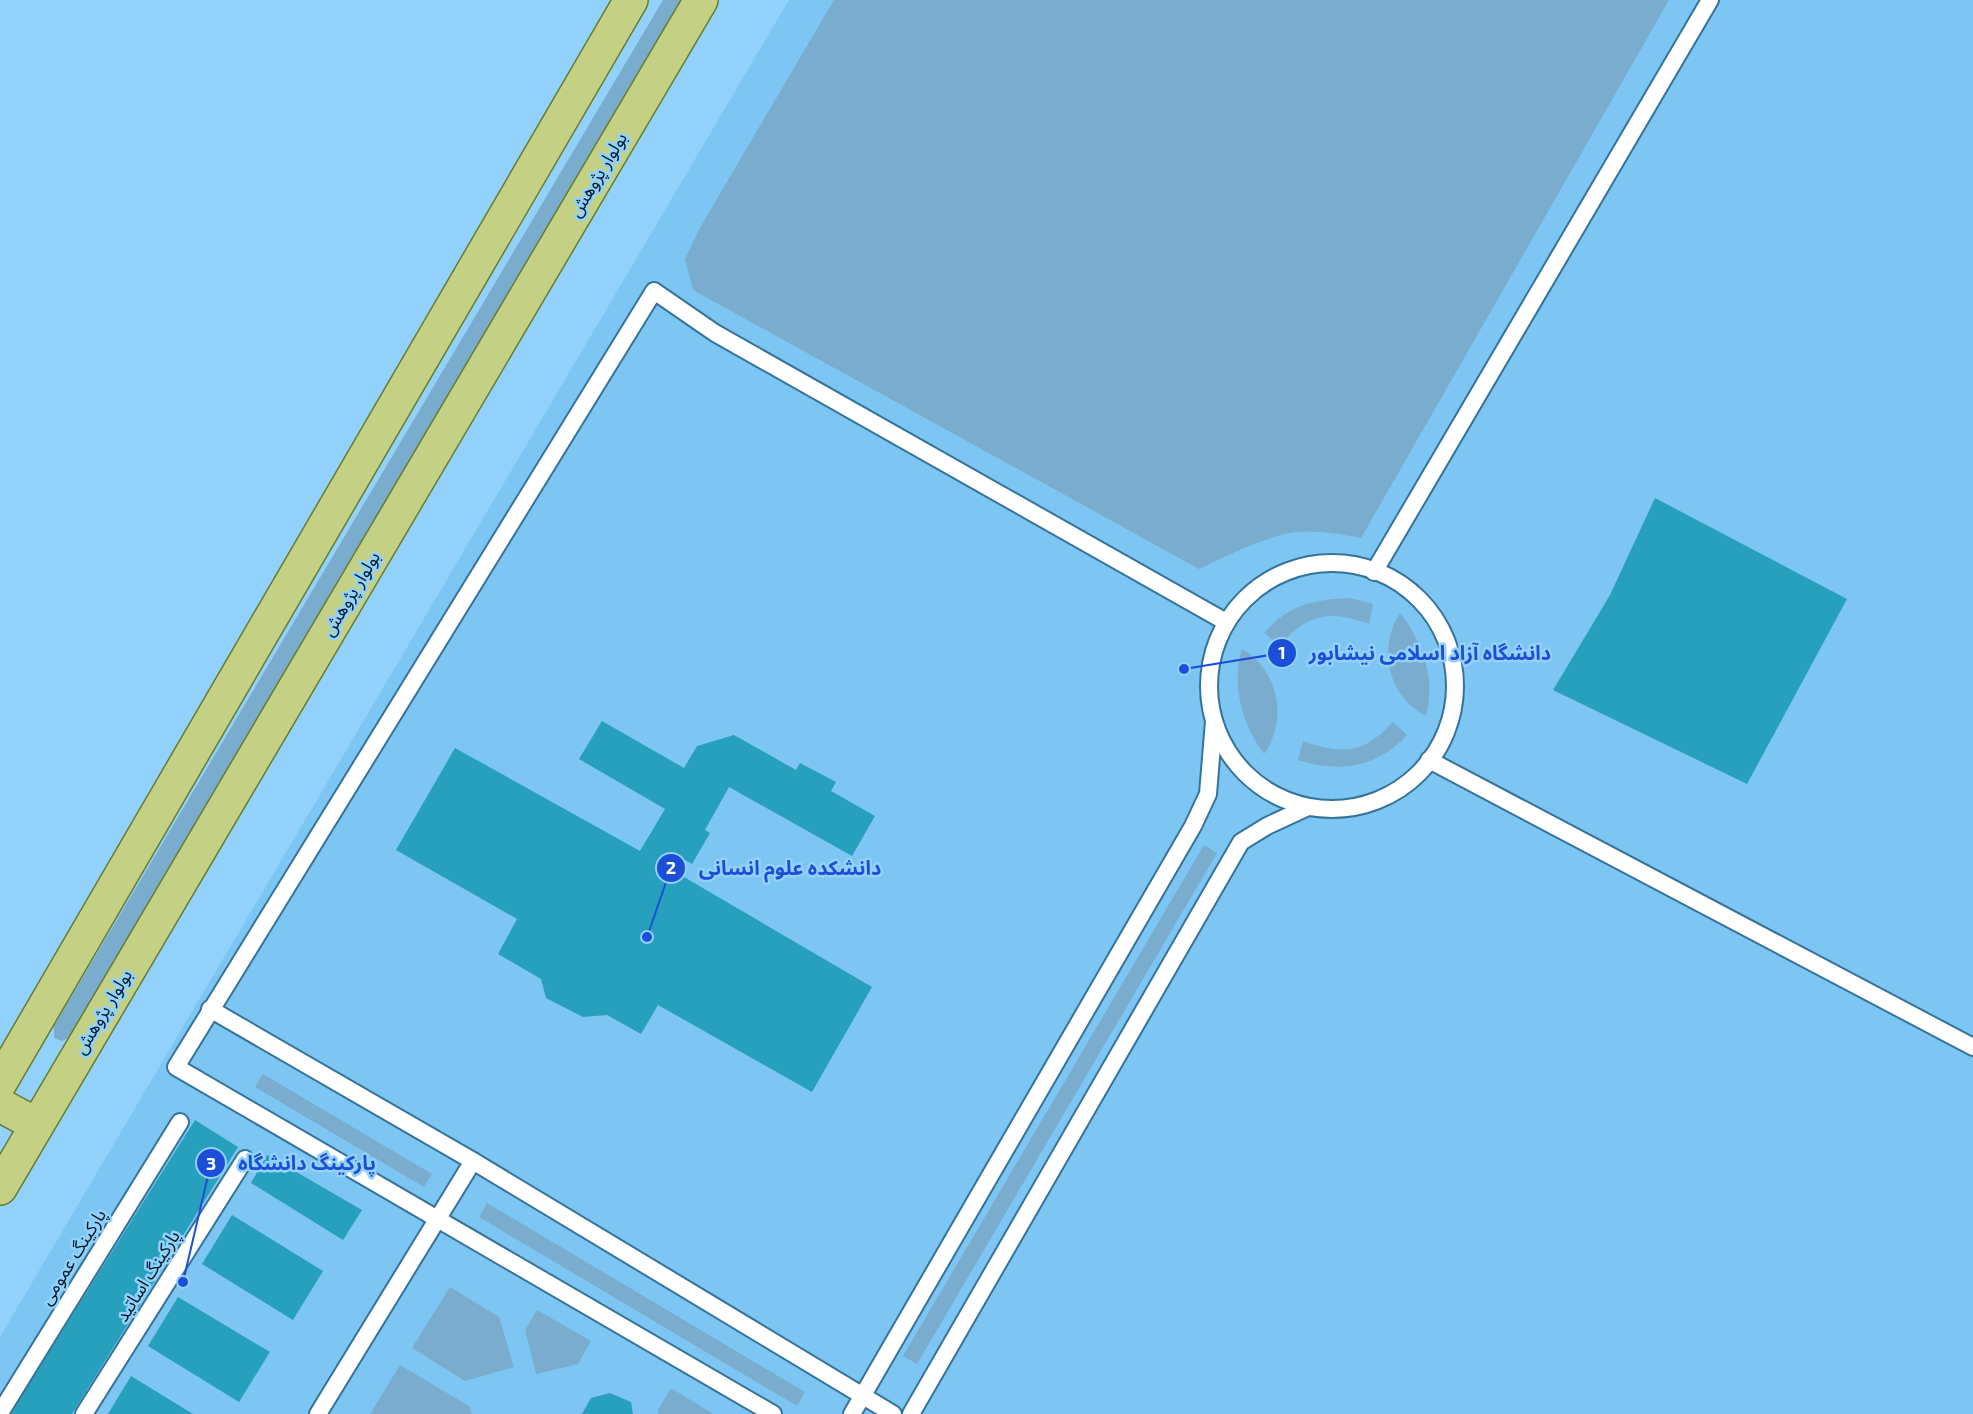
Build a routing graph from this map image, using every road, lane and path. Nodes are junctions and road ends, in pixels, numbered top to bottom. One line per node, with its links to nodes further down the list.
1 (631, 0): 11 (main road)
2 (701, 0): 14 (main road, بولوار پژوهش)
3 (1710, 0): 4 (lane)
4 (1374, 572): 5 (lane); 7 (lane)
5 (1226, 622): 6 (lane); 9 (lane)
6 (1214, 722): 8 (lane); 19 (lane)
7 (1429, 760): 8 (lane); 10 (lane)
8 (1308, 807): 26 (lane)
9 (210, 1009): 16 (lane); 18 (lane)
10 (1973, 1047)
11 (0, 1083)
12 (0, 1105): 14 (main road)
13 (180, 1122): 20 (lane, پارکینگ عمومی)
14 (37, 1125): 17 (main road, بولوار پژوهش)
15 (245, 1159): 21 (lane, پارکینگ اساتید)
16 (473, 1161): 18 (lane); 19 (lane)
17 (0, 1188)
18 (438, 1218): 22 (lane); 23 (lane)
19 (863, 1396): 24 (lane); 25 (lane)
20 (0, 1413)
21 (84, 1414)
22 (318, 1414)
23 (773, 1414)
24 (852, 1414)
25 (893, 1414)
26 (911, 1414)

